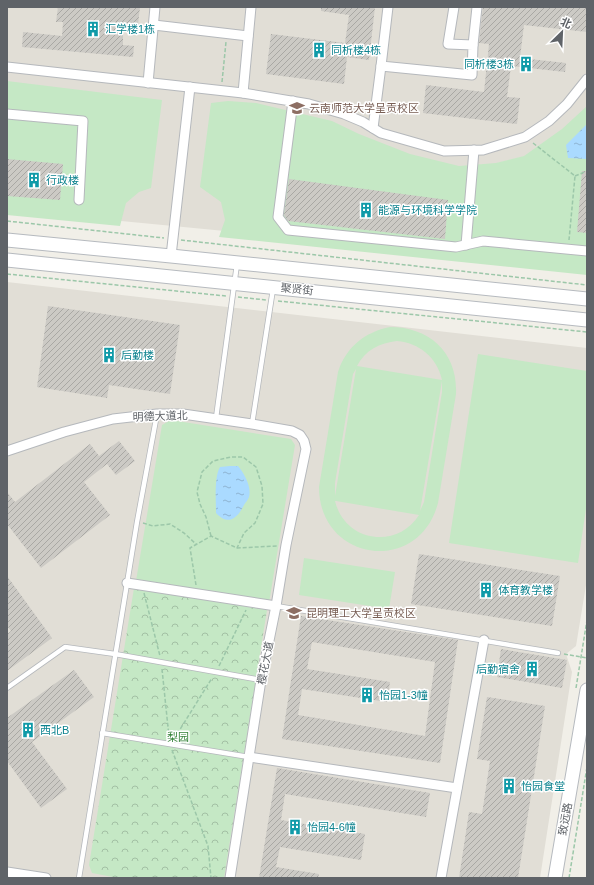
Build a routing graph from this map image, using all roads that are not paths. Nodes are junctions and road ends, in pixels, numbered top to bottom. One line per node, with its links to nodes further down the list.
1 (155, 7): 6 (street)
2 (250, 7): 7 (street)
3 (388, 7): 9 (street)
4 (454, 7): 8 (street)
5 (477, 7): 8 (street)
6 (154, 25): 7 (street); 12 (street)
7 (248, 36): 14 (street)
8 (472, 45): 9 (street)
9 (381, 66): 17 (street)
10 (7, 67): 12 (street)
11 (587, 79): 18 (street)
12 (148, 83): 13 (street)
13 (190, 87): 14 (street); 23 (street)
14 (243, 93): 15 (street)
15 (293, 101): 17 (street); 21 (street)
16 (7, 114): 19 (street)
17 (373, 128): 18 (street)
18 (474, 150): 21 (street)
19 (79, 200)
20 (7, 240): 23 (main road, 聚贤街)
21 (466, 245): 22 (street)
22 (587, 251)
23 (171, 256): 25 (main road, 聚贤街)
24 (7, 260): 26 (main road, 聚贤街)
25 (237, 263): 26 (lane); 28 (main road, 聚贤街)
26 (234, 283): 27 (main road, 聚贤街); 31 (lane)
27 (273, 287): 29 (main road, 聚贤街); 32 (lane)
28 (587, 299)
29 (587, 320)
30 (157, 414): 31 (street, 明德大道北); 34 (street, 明德大道北); 35 (lane)
31 (216, 418): 32 (street, 明德大道北)
32 (252, 424): 33 (street, 明德大道北)
33 (306, 449): 36 (street, 樱花大道)
34 (7, 451)
35 (127, 583): 36 (street); 39 (lane)
36 (276, 606): 37 (lane); 40 (street, 樱花大道)
37 (484, 640): 38 (lane); 45 (street)
38 (558, 653)
39 (115, 654): 40 (lane); 41 (lane); 43 (lane)
40 (261, 680): 44 (street, 樱花大道)
41 (7, 688)
42 (587, 690): 51 (main road, 致远路)
43 (102, 734): 44 (lane); 48 (lane)
44 (249, 757): 45 (street); 49 (street, 樱花大道)
45 (457, 788): 50 (street)
46 (7, 872): 47 (street)
47 (46, 878)
48 (79, 878)
49 (230, 878)
50 (440, 878)
51 (555, 878)

